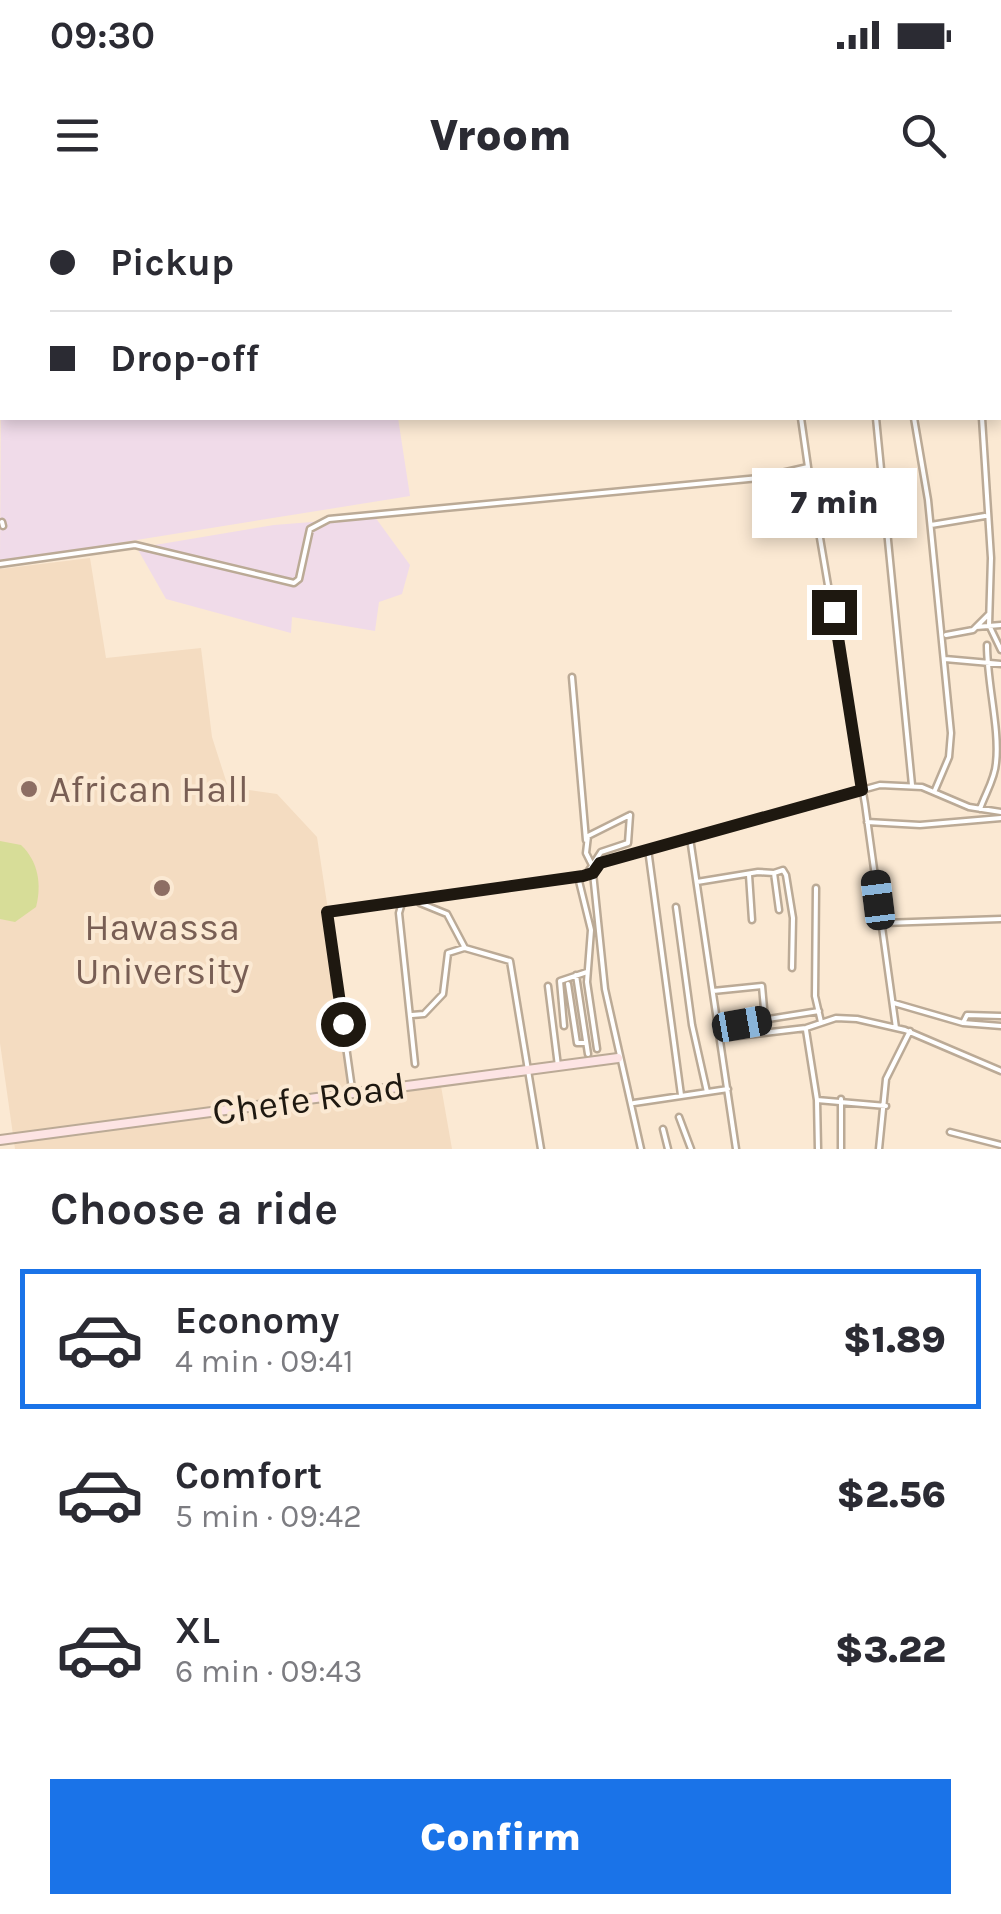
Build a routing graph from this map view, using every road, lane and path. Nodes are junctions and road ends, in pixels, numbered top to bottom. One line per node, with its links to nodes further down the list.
1 (801, 420): 5 (street)
2 (876, 420): 20 (street)
3 (914, 420): 7 (street)
4 (982, 420): 6 (street)
5 (808, 467): 8 (street); 21 (street)
6 (987, 515): 7 (street); 9 (street)
7 (930, 525): 13 (street)
8 (0, 564)
9 (989, 614): 10 (street); 12 (street)
10 (990, 625): 11 (street); 12 (street); 15 (street)
11 (1001, 625)
12 (976, 627): 13 (street)
13 (943, 635): 16 (street)
14 (987, 645): 17 (street)
15 (1001, 650)
16 (944, 659): 17 (street); 22 (street)
17 (987, 662): 18 (street); 23 (street)
18 (1001, 664)
19 (572, 676): 27 (street)
20 (912, 786): 21 (street); 22 (street)
21 (862, 790): 25 (street); 26 (street)
22 (935, 790): 23 (street)
23 (980, 808): 24 (street)
24 (1001, 816): 25 (street)
25 (867, 822): 42 (street)
26 (690, 838): 28 (street); 34 (street)
27 (586, 840): 29 (street); 29 (street)
28 (648, 849): 31 (street); 78 (street)
29 (592, 865): 31 (street)
30 (774, 873): 32 (street); 39 (street); 44 (street)
31 (590, 874): 33 (street); 49 (street)
32 (749, 874): 34 (street); 41 (street)
33 (578, 878): 36 (street); 45 (street)
34 (697, 882): 50 (street)
35 (816, 888): 53 (street)
36 (410, 902): 37 (street); 43 (street)
37 (402, 903): 54 (street); 75 (street)
38 (676, 907): 77 (street)
39 (779, 910)
40 (1001, 919): 42 (street)
41 (752, 920)
42 (883, 923): 52 (street)
43 (464, 948): 54 (street); 73 (street)
44 (792, 968)
45 (587, 972): 46 (street); 51 (street)
46 (576, 975): 59 (street); 67 (street)
47 (568, 984): 67 (street)
48 (548, 986): 72 (street)
49 (605, 990): 51 (street); 70 (street)
50 (713, 991): 56 (street); 61 (street)
51 (588, 992): 68 (street)
52 (894, 1003): 58 (street); 63 (street)
53 (819, 1011): 56 (street); 57 (street)
54 (412, 1015): 71 (street)
55 (1001, 1016): 58 (street)
56 (765, 1020): 61 (street); 64 (street)
57 (822, 1022): 62 (street); 63 (street)
58 (963, 1023): 60 (street)
59 (564, 1026)
60 (1001, 1026)
61 (718, 1028): 66 (street)
62 (806, 1028): 64 (street); 79 (street)
63 (896, 1028): 65 (street)
64 (766, 1032): 66 (street)
65 (910, 1032): 74 (street); 82 (street)
66 (720, 1038): 76 (street)
67 (586, 1043): 69 (street)
68 (597, 1049)
69 (588, 1054)
70 (618, 1056): 72 (street, Chefe Road); 81 (street)
71 (416, 1064)
72 (558, 1064): 73 (street, Chefe Road)
73 (529, 1068): 75 (street, Chefe Road); 86 (street, Chefe Road); 88 (street)
74 (1001, 1071)
75 (352, 1089): 86 (street, Chefe Road)
76 (728, 1090): 77 (street); 92 (street)
77 (707, 1092): 78 (street)
78 (681, 1095): 81 (street)
79 (818, 1100): 80 (street); 93 (street)
80 (840, 1100): 82 (street); 94 (street)
81 (634, 1102): 89 (street)
82 (886, 1106): 95 (street)
83 (679, 1117): 91 (street)
84 (664, 1129): 90 (street)
85 (950, 1132): 87 (street)
86 (0, 1138)
87 (1001, 1145)
88 (541, 1149)
89 (641, 1149)
90 (668, 1149)
91 (690, 1149)
92 (736, 1149)
93 (818, 1149)
94 (841, 1149)
95 (879, 1149)

